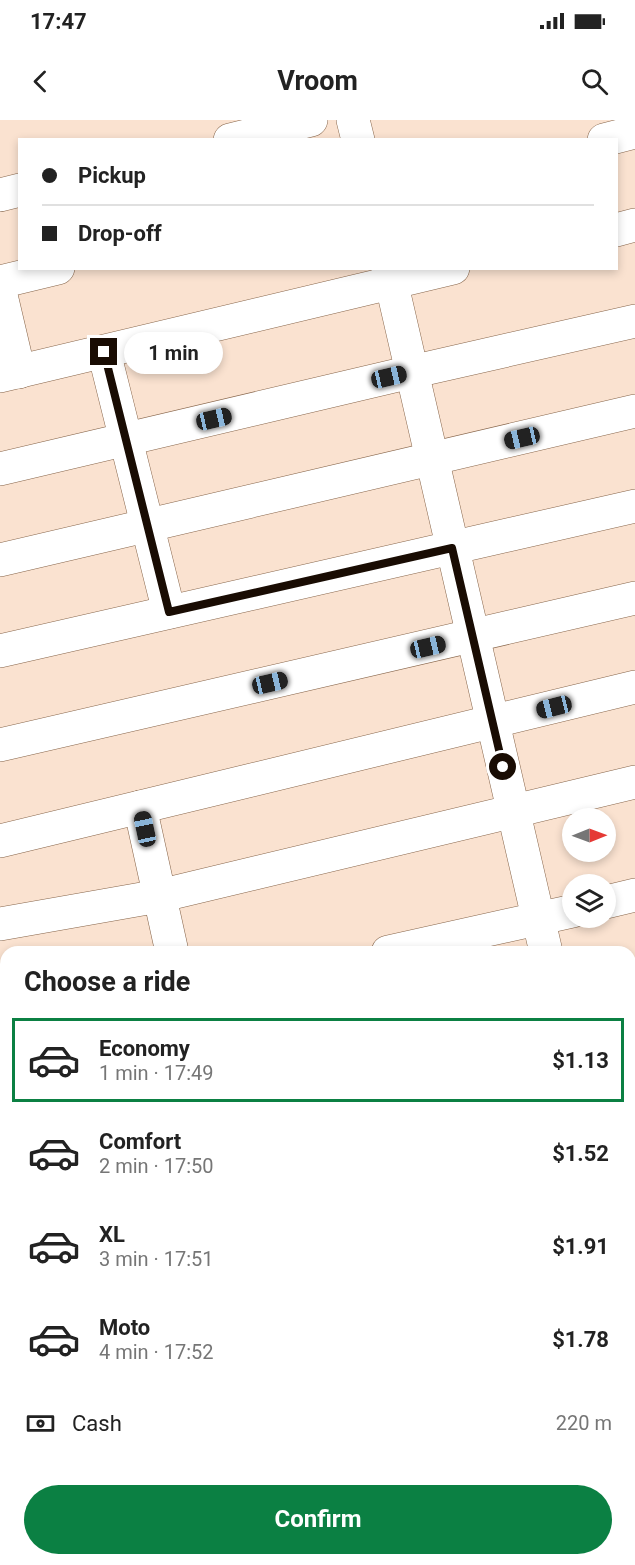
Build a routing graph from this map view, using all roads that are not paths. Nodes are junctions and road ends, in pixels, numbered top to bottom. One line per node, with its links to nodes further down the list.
1 (311, 120): 4 (street)
2 (353, 120): 5 (street)
3 (635, 132): 6 (street)
4 (238, 138)
5 (358, 138)
6 (612, 138)
7 (18, 190): 8 (street)
8 (0, 195)
9 (635, 225): 10 (street)
10 (618, 229)
11 (50, 270): 14 (street)
12 (437, 270): 13 (street)
13 (389, 276): 17 (street); 18 (street)
14 (0, 282)
15 (0, 291): 19 (street)
16 (635, 321): 18 (street)
17 (104, 352): 19 (street); 21 (street)
18 (411, 372): 21 (street); 22 (street)
19 (9, 374)
20 (635, 411): 22 (street)
21 (126, 439): 23 (street); 25 (street)
22 (432, 460): 25 (street); 26 (street)
23 (0, 469)
24 (635, 506): 26 (street)
25 (148, 526): 27 (street); 29 (street)
26 (452, 548): 29 (street); 30 (street)
27 (0, 560)
28 (635, 598): 30 (street)
29 (169, 612): 31 (street)
30 (473, 637): 33 (street); 34 (street)
31 (0, 651)
32 (635, 687): 33 (street)
33 (493, 722): 36 (street); 37 (street)
34 (0, 745)
35 (635, 782): 37 (street)
36 (140, 807): 38 (street); 40 (street)
37 (514, 812): 40 (street); 43 (street)
38 (0, 841)
39 (635, 895): 41 (street)
40 (159, 896): 44 (street); 45 (street)
41 (616, 900)
42 (562, 914): 43 (street)
43 (539, 920): 46 (street); 47 (street)
44 (0, 924)
45 (171, 946)
46 (416, 946)
47 (545, 946)

